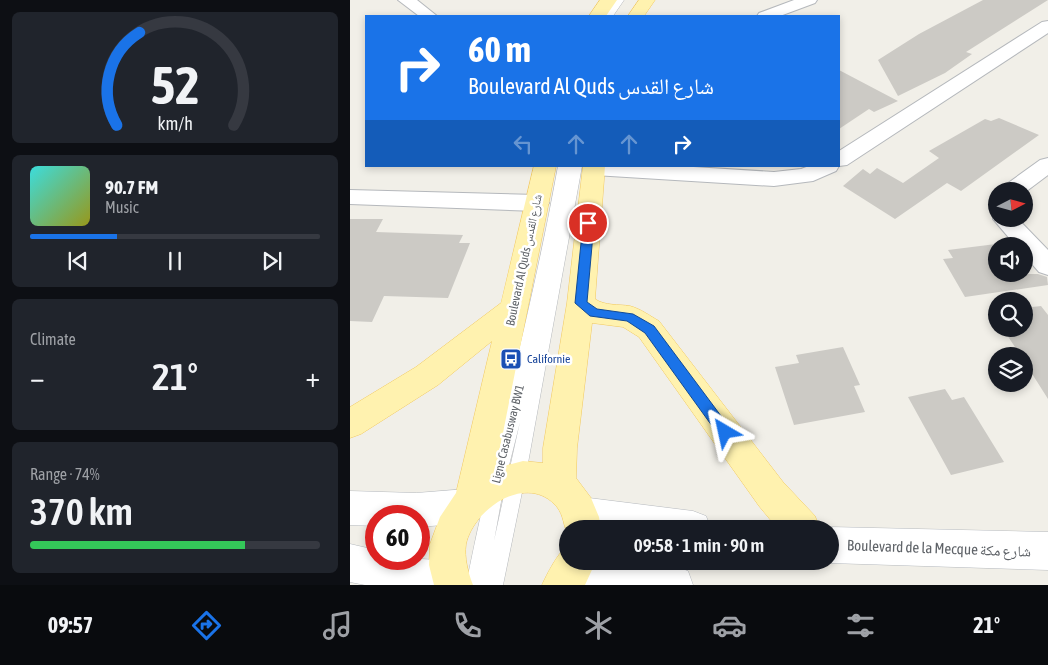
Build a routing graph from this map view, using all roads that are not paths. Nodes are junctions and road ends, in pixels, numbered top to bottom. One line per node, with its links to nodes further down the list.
1 (406, 0): 7 (street)
2 (609, 0): 8 (main road)
3 (620, 0): 9 (lane)
4 (630, 0): 10 (lane)
5 (647, 0): 11 (main road)
6 (809, 0): 12 (street)
7 (427, 15)
8 (598, 15)
9 (610, 15)
10 (621, 15)
11 (637, 15)
12 (768, 15)
13 (1048, 26): 14 (street)
14 (840, 159)
15 (1048, 165): 20 (street)
16 (544, 167): 22 (main road, Boulevard Al Quds شارع القدس)
17 (564, 167): 29 (lane, Ligne Casabusway BW1)
18 (588, 167): 19 (street); 25 (main road); 29 (lane, Ligne Casabusway BW1)
19 (826, 167)
20 (1024, 182)
21 (350, 196): 22 (street)
22 (537, 203): 26 (main road, Boulevard Al Quds شارع القدس)
23 (1013, 228): 24 (street)
24 (1048, 266)
25 (581, 303): 28 (main road); 32 (main road)
26 (514, 308): 27 (main road); 29 (main road, Boulevard Al Quds شارع القدس)
27 (350, 424)
28 (559, 485): 29 (main road); 31 (main road)
29 (487, 492): 30 (main road); 37 (main road, Boulevard Al Quds شارع القدس); 38 (lane, Ligne Casabusway BW1)
30 (350, 508)
31 (581, 520)
32 (794, 520)
33 (839, 545): 34 (main road, Boulevard de la Mecque شارع مكة)
34 (1048, 552)
35 (350, 563): 37 (main road)
36 (571, 570): 39 (main road)
37 (461, 584)
38 (493, 585)
39 (562, 585): 40 (main road)
40 (674, 585)

